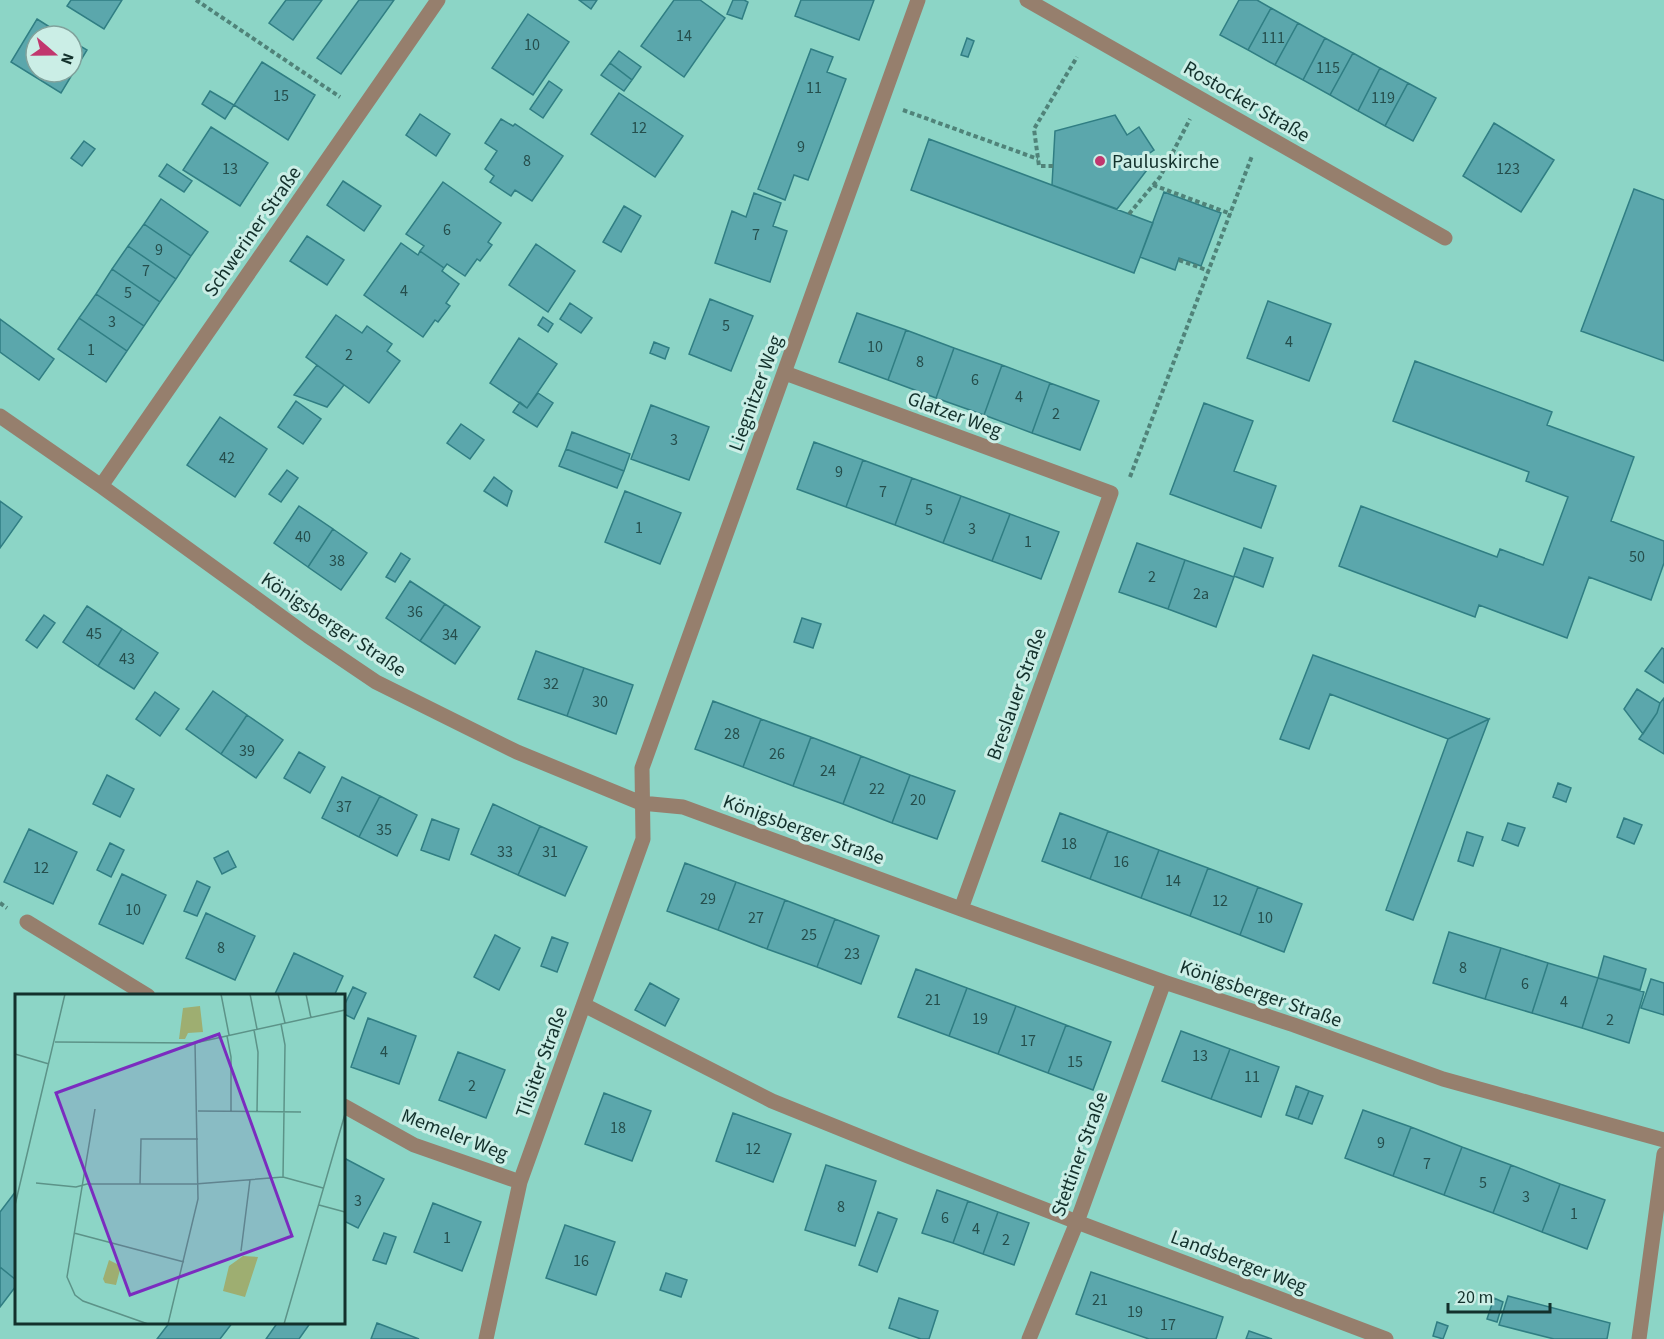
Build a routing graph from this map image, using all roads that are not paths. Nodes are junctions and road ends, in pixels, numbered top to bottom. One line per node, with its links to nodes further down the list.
1 (438, 0): 7 (street, Schweriner Straße)
2 (918, 0): 5 (street, Liegnitzer Weg)
3 (1027, 0): 4 (street, Rostocker Straße)
4 (1445, 238)
5 (785, 373): 8 (street, Glatzer Weg); 9 (street, Liegnitzer Weg)
6 (0, 416): 7 (street, Königsberger Straße)
7 (100, 486): 9 (street, Königsberger Straße)
8 (1111, 494): 10 (street, Breslauer Straße)
9 (641, 803): 10 (street, Königsberger Straße); 14 (street, Tilsiter Straße)
10 (961, 909): 12 (street, Königsberger Straße)
11 (27, 922): 13 (street)
12 (1164, 982): 16 (street, Königsberger Straße); 19 (street, Stettiner Straße)
13 (145, 994)
14 (584, 1005): 18 (street, Tilsiter Straße); 19 (street, Landsberger Weg)
15 (345, 1107): 18 (street, Memeler Weg)
16 (1664, 1140)
17 (1664, 1155): 23 (street)
18 (520, 1182): 20 (street, Tilsiter Straße)
19 (1077, 1222): 21 (street, Stettiner Straße); 22 (street, Landsberger Weg)
20 (486, 1339)
21 (1029, 1339)
22 (1386, 1339)
23 (1638, 1339)

